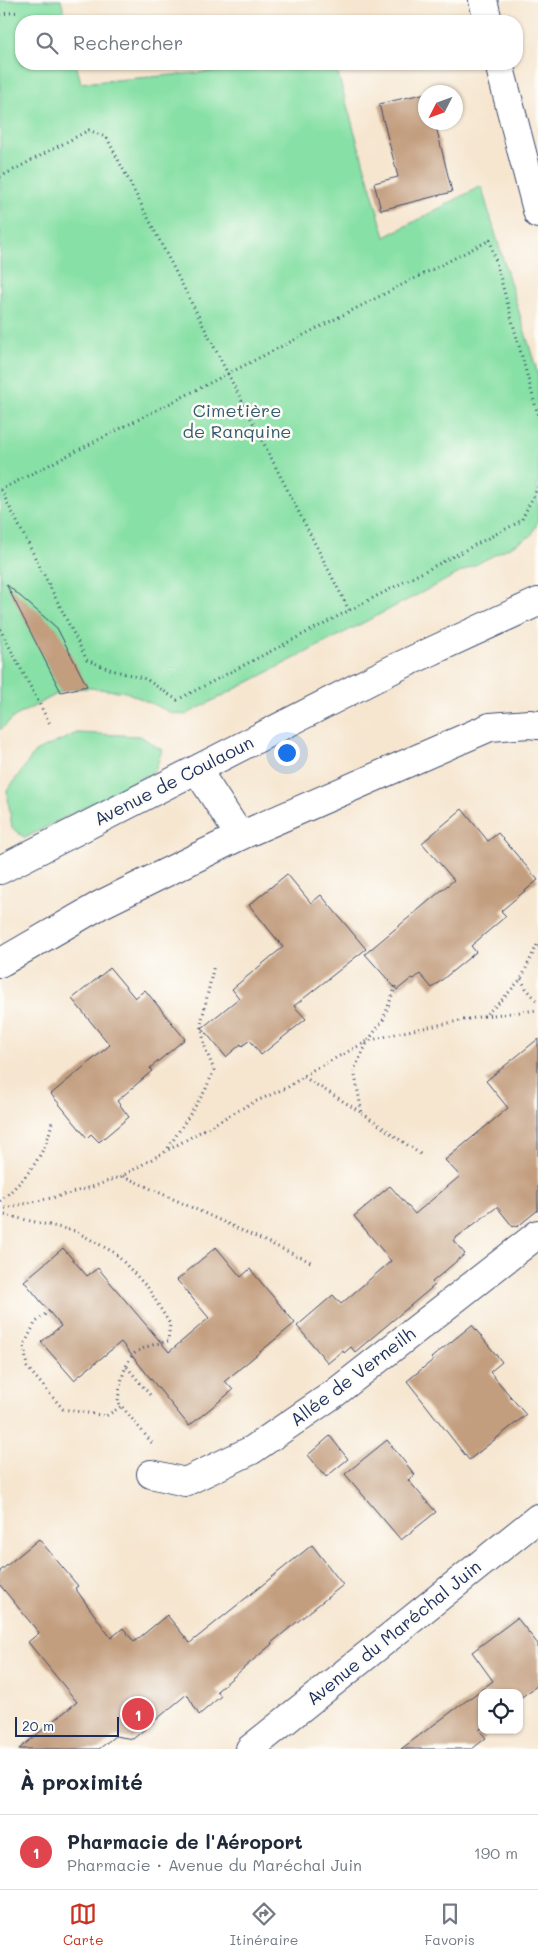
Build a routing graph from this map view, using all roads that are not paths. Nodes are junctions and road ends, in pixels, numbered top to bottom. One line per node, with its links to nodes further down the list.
1 (483, 0): 2 (street)
2 (487, 15)
3 (501, 70): 4 (street)
4 (538, 214)
5 (538, 602): 7 (street, Avenue de Coulaoun)
6 (538, 725): 8 (street)
7 (197, 770): 8 (street); 9 (street, Avenue de Coulaoun)
8 (240, 836): 10 (street)
9 (0, 870)
10 (0, 963)
11 (538, 1234): 12 (street, Allée de Verneilh)
12 (150, 1474)
13 (538, 1518): 14 (street, Avenue du Maréchal Juin)
14 (250, 1749)

